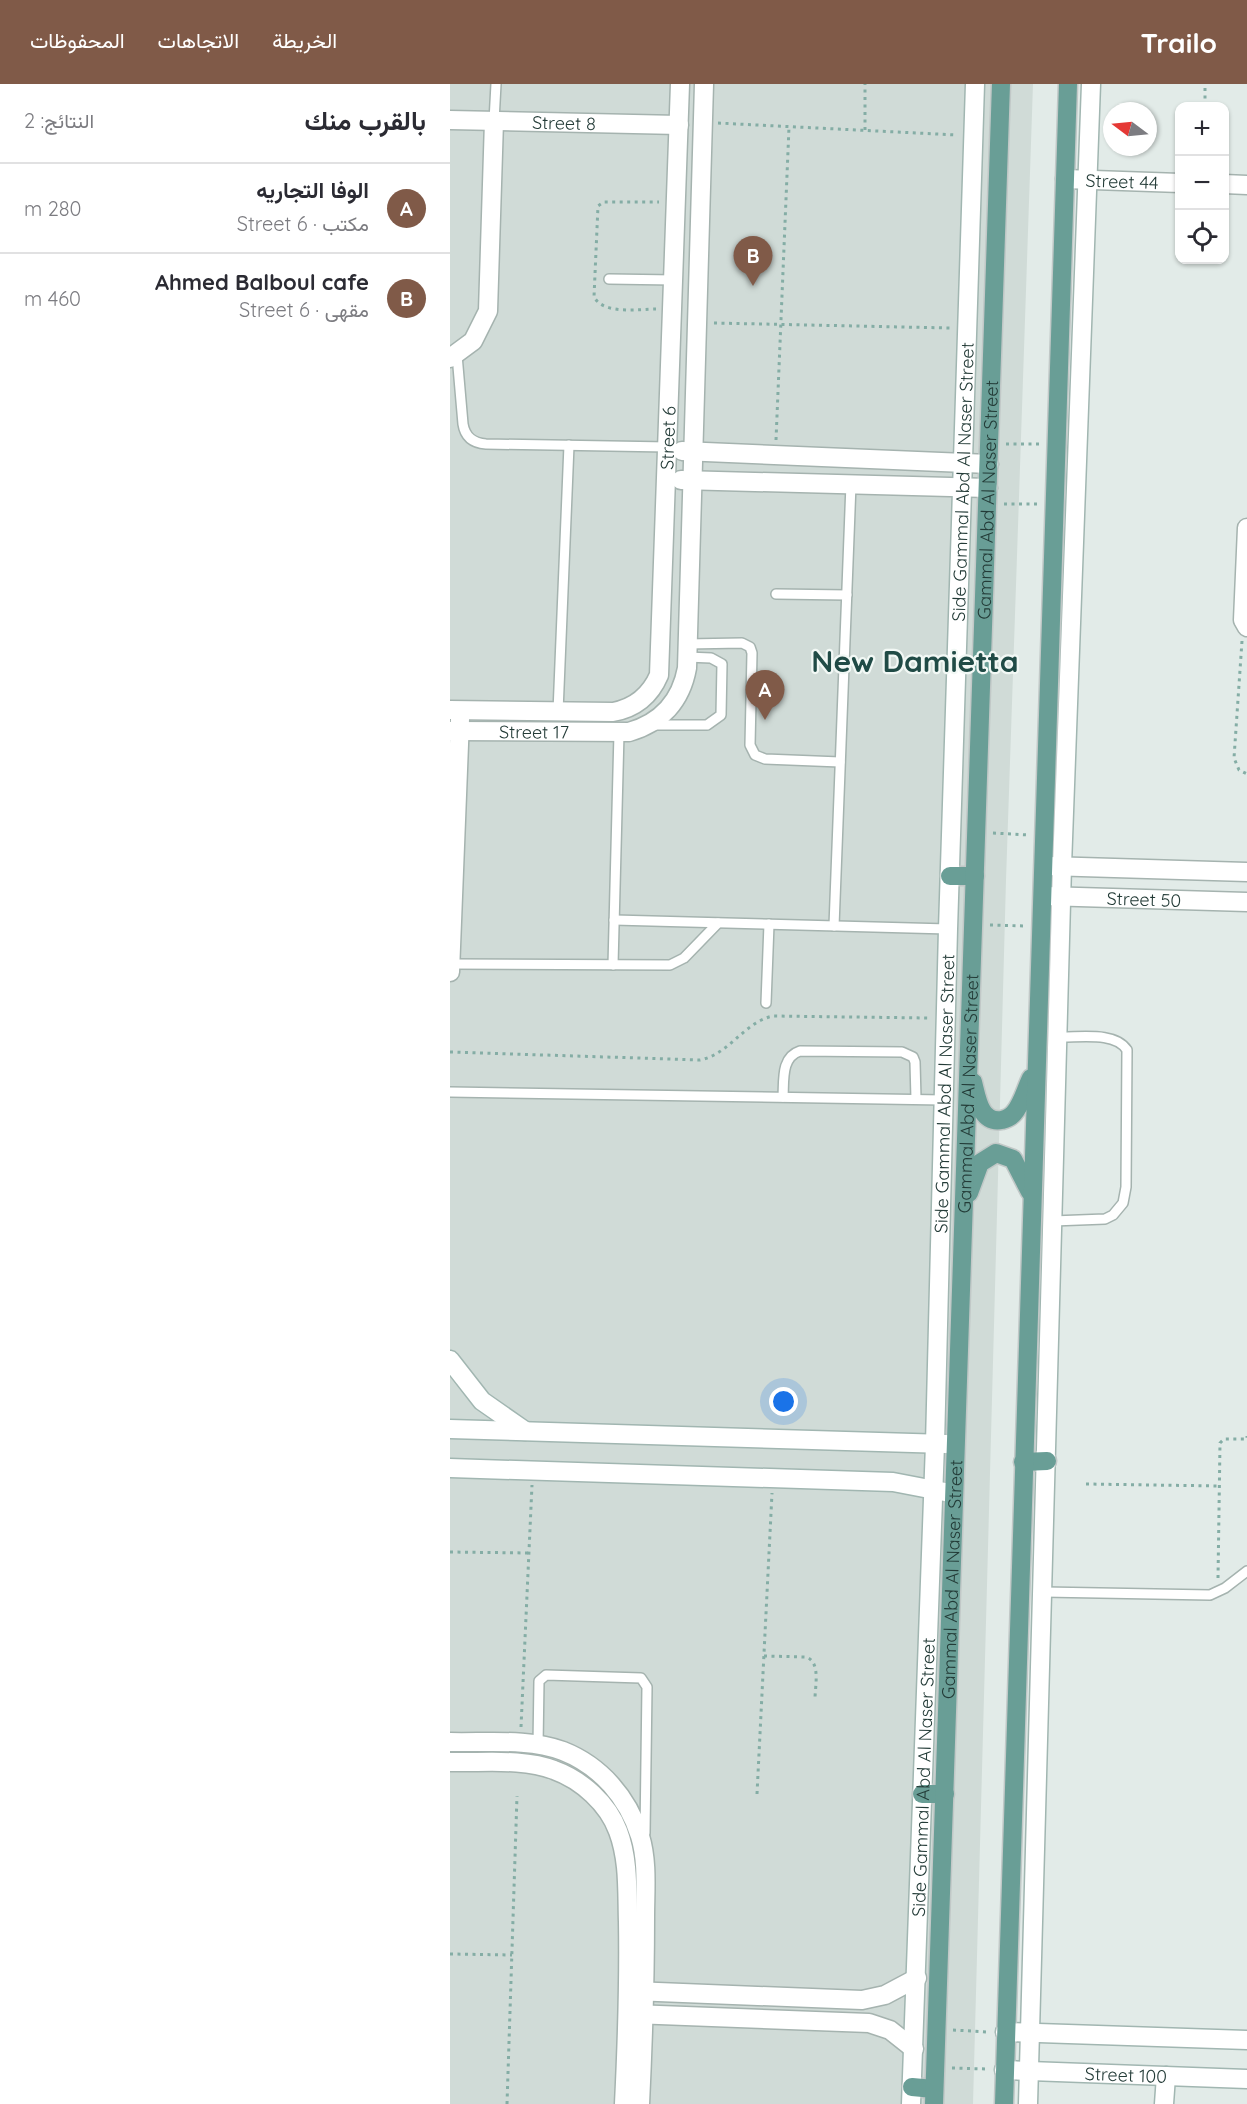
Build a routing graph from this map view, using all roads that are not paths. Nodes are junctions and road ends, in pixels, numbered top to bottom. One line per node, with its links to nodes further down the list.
1 (496, 84): 9 (lane)
2 (680, 84): 10 (main road, Street 6)
3 (704, 84): 21 (main road, Street 6)
4 (975, 84): 23 (main road, Side Gammal Abd Al Naser Street)
5 (1068, 84): 11 (main road)
6 (1091, 84): 12 (main road)
7 (1002, 87): 24 (main road, Gammal Abd Al Naser Street)
8 (450, 120): 9 (main road, Street 8)
9 (494, 121): 10 (main road, Street 8); 18 (main road)
10 (679, 125): 17 (main road, Street 6)
11 (1065, 179): 12 (main road, Street 44); 42 (main road)
12 (1088, 180): 13 (main road, Street 44); 43 (main road)
13 (1175, 183)
14 (1229, 184): 15 (main road)
15 (1247, 185)
16 (609, 279): 17 (lane)
17 (674, 280): 20 (main road, Street 6)
18 (453, 356): 19 (lane)
19 (569, 445): 20 (lane); 37 (lane)
20 (668, 449): 21 (main road); 25 (main road, Street 6)
21 (693, 452): 22 (main road); 26 (main road, Street 6)
22 (721, 453): 23 (main road); 27 (main road)
23 (964, 463): 24 (main road); 29 (main road, Side Gammal Abd Al Naser Street)
24 (988, 464): 30 (main road, Gammal Abd Al Naser Street)
25 (667, 480): 26 (main road); 37 (main road, Street 6)
26 (692, 480): 27 (main road); 35 (main road, Street 6)
27 (720, 481): 28 (main road)
28 (851, 484): 29 (main road); 33 (lane)
29 (963, 487): 30 (main road); 45 (main road, Side Gammal Abd Al Naser Street)
30 (987, 496): 46 (main road, Gammal Abd Al Naser Street)
31 (1247, 528): 34 (main road)
32 (776, 594): 33 (lane)
33 (847, 595): 41 (lane)
34 (1245, 623)
35 (687, 650): 38 (main road, Street 6); 38 (lane); 41 (lane)
36 (455, 710): 37 (main road, Street 17); 39 (main road)
37 (558, 712)
38 (648, 725): 40 (main road, Street 6)
39 (455, 731): 40 (main road, Street 17); 55 (main road)
40 (619, 733): 50 (lane)
41 (840, 762): 53 (lane)
42 (1042, 866): 43 (main road, Street 50); 47 (main road)
43 (1062, 866): 44 (main road, Street 50); 48 (main road)
44 (1247, 872)
45 (950, 876): 46 (main road); 54 (main road, Side Gammal Abd Al Naser Street)
46 (975, 876): 60 (main road, Gammal Abd Al Naser Street)
47 (1040, 896): 48 (main road, Street 50); 61 (main road)
48 (1062, 897): 49 (main road, Street 50); 59 (main road)
49 (1247, 902)
50 (614, 920): 51 (lane); 56 (lane)
51 (718, 923): 52 (lane); 56 (lane)
52 (769, 924): 53 (lane); 58 (lane)
53 (834, 926): 54 (lane)
54 (948, 929): 65 (main road, Side Gammal Abd Al Naser Street)
55 (450, 964): 56 (lane); 57 (main road)
56 (613, 965)
57 (450, 972)
58 (766, 1003)
59 (1058, 1037): 68 (main road); 68 (lane)
60 (969, 1066): 61 (main road); 67 (main road, Gammal Abd Al Naser Street)
61 (1035, 1069): 66 (main road)
62 (450, 1092): 63 (lane)
63 (783, 1097): 64 (lane); 64 (lane)
64 (916, 1099): 65 (lane)
65 (943, 1100): 73 (main road, Side Gammal Abd Al Naser Street)
66 (1032, 1197): 67 (main road); 75 (main road)
67 (964, 1208): 72 (main road, Gammal Abd Al Naser Street)
68 (1053, 1221): 74 (main road)
69 (450, 1360): 71 (main road)
70 (450, 1429): 71 (main road)
71 (527, 1431): 73 (main road)
72 (957, 1443): 73 (main road); 78 (main road, Gammal Abd Al Naser Street)
73 (936, 1444): 77 (main road, Side Gammal Abd Al Naser Street)
74 (1047, 1461): 75 (main road); 80 (main road)
75 (1023, 1462): 92 (main road)
76 (450, 1468): 77 (main road)
77 (933, 1488): 78 (main road); 84 (main road, Side Gammal Abd Al Naser Street)
78 (955, 1494): 85 (main road, Gammal Abd Al Naser Street)
79 (1247, 1571): 80 (lane)
80 (1044, 1592): 93 (main road)
81 (450, 1742): 82 (main road)
82 (529, 1745): 86 (main road); 86 (lane)
83 (450, 1762): 88 (main road)
84 (922, 1794): 85 (main road); 87 (main road, Side Gammal Abd Al Naser Street)
85 (945, 1794): 101 (main road, Gammal Abd Al Naser Street)
86 (645, 1855): 88 (main road)
87 (917, 1978): 89 (main road); 95 (main road, Side Gammal Abd Al Naser Street)
88 (637, 1991): 89 (main road); 90 (main road)
89 (788, 1997): 91 (main road)
90 (636, 2014): 91 (main road); 102 (main road); 103 (main road)
91 (788, 2019): 95 (main road)
92 (1005, 2032): 93 (main road); 96 (main road)
93 (1030, 2033): 94 (main road); 97 (main road)
94 (1247, 2040)
95 (914, 2049): 100 (main road, Side Gammal Abd Al Naser Street)
96 (1005, 2070): 97 (main road, Street 100); 104 (main road)
97 (1029, 2071): 98 (main road, Street 100); 105 (main road)
98 (1166, 2076): 99 (main road, Street 100); 106 (main road)
99 (1247, 2079)
100 (912, 2096): 101 (main road)
101 (934, 2096)
102 (624, 2104)
103 (640, 2104)
104 (1004, 2104)
105 (1028, 2104)
106 (1164, 2104)

